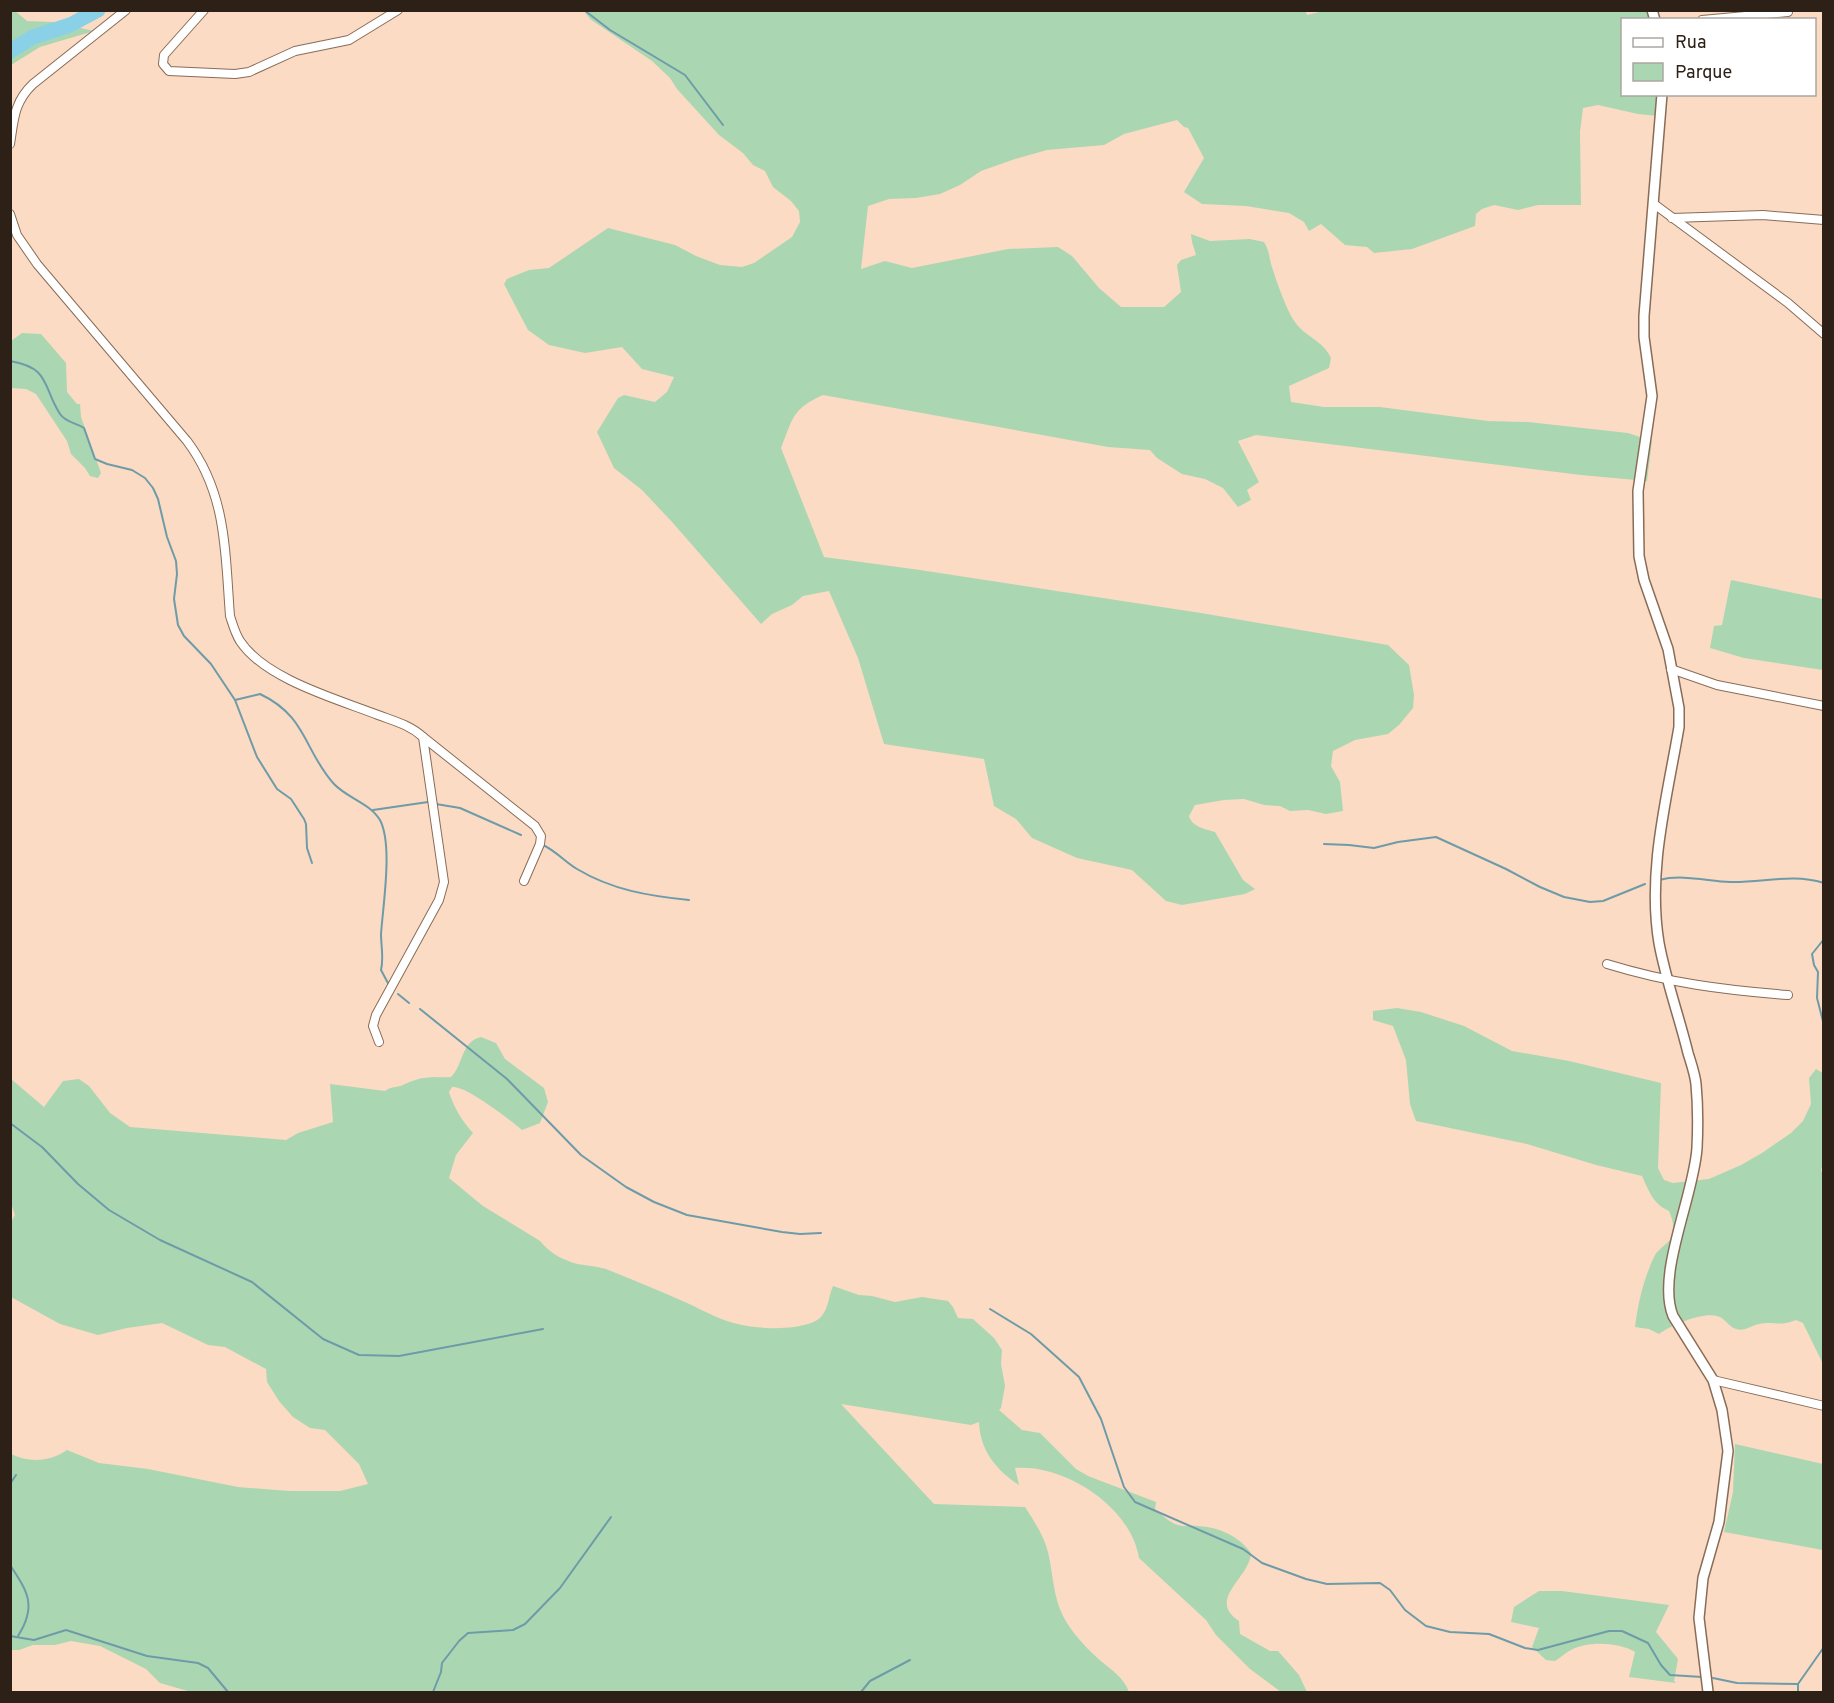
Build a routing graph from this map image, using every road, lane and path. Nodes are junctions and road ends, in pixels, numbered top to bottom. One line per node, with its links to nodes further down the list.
1 (126, 10): 7 (street)
2 (204, 10): 3 (street)
3 (398, 10)
4 (1788, 14): 5 (street)
5 (1731, 18)
6 (1662, 96): 8 (street)
7 (10, 144)
8 (1654, 204): 10 (street); 13 (street)
9 (10, 214): 15 (street)
10 (1672, 218): 11 (street); 12 (street)
11 (1824, 220)
12 (1824, 334)
13 (1671, 669): 14 (street); 18 (street)
14 (1824, 706)
15 (423, 737): 16 (street); 20 (street)
16 (524, 881)
17 (1607, 964): 18 (street)
18 (1667, 980): 19 (street); 21 (street)
19 (1788, 995)
20 (379, 1042)
21 (1713, 1380): 22 (street); 23 (street)
22 (1824, 1406)
23 (1708, 1692)

